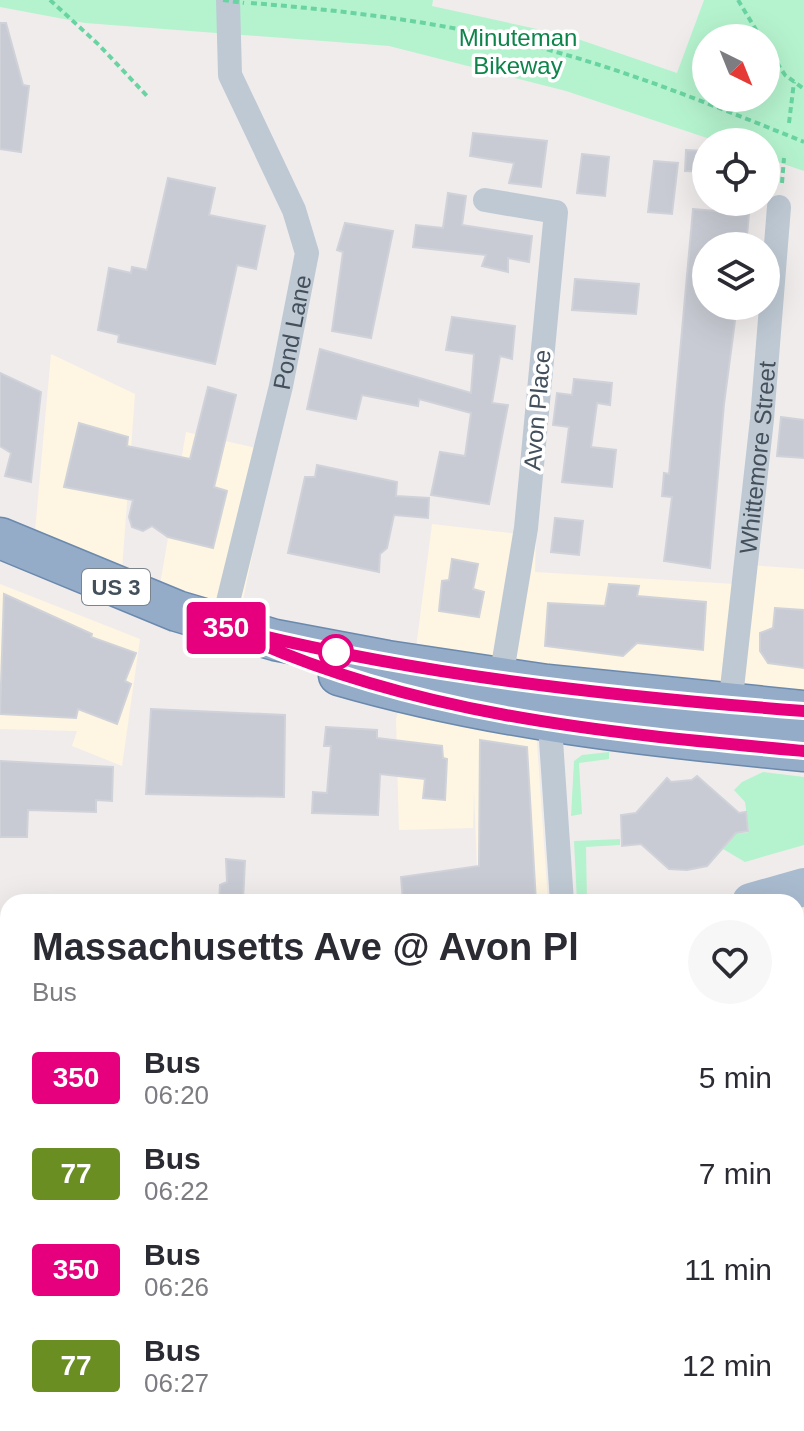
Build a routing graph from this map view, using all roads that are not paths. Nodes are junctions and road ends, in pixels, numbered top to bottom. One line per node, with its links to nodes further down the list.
1 (232, 1): 5 (street, Pond Lane)
2 (485, 200): 6 (street, Avon Place)
3 (778, 216): 8 (street, Whittemore Street)
4 (0, 538): 5 (highway, US 3)
5 (222, 626): 6 (highway, US 3); 7 (highway, US 3)
6 (501, 678): 7 (highway, US 3)
7 (548, 703): 8 (highway, US 3); 10 (highway, US 3); 12 (street)
8 (730, 706): 9 (highway, US 3)
9 (804, 711)
10 (804, 751)
11 (804, 887): 13 (main road)
12 (561, 894)
13 (779, 894)

